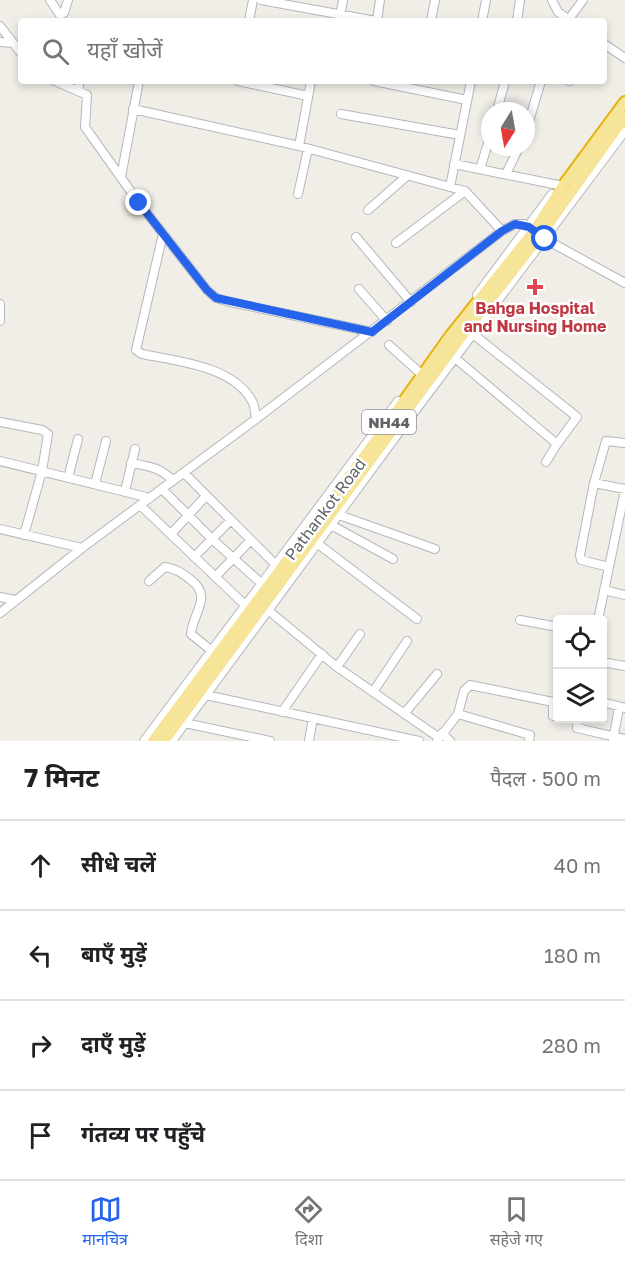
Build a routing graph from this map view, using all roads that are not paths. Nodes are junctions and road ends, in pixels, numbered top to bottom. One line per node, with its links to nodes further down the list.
1 (50, 0): 2 (street)
2 (68, 0)
3 (253, 0): 13 (street)
4 (261, 0): 12 (street)
5 (344, 0): 12 (street)
6 (380, 0): 15 (street)
7 (435, 0): 16 (street)
8 (486, 0): 17 (street)
9 (520, 0): 18 (street)
10 (552, 0): 19 (street)
11 (583, 0): 20 (street)
12 (340, 15): 14 (street)
13 (250, 18)
14 (358, 18)
15 (377, 18)
16 (432, 18)
17 (483, 18)
18 (517, 18)
19 (567, 18)
20 (571, 18)
21 (0, 26): 23 (street)
22 (0, 42): 23 (street)
23 (13, 43): 25 (street)
24 (607, 46): 26 (street)
25 (18, 49)
26 (625, 58)
27 (63, 84): 36 (street)
28 (79, 84): 36 (street)
29 (138, 84): 43 (street)
30 (252, 84): 38 (street)
31 (310, 84): 38 (street)
32 (389, 84): 39 (street)
33 (470, 84): 39 (street)
34 (504, 84): 40 (street)
35 (540, 84): 41 (street)
36 (78, 90): 56 (street)
37 (625, 94): 57 (street)
38 (308, 96): 48 (street)
39 (467, 100): 47 (street)
40 (499, 102)
41 (535, 102)
42 (625, 102): 57 (highway, Pathankot Road / NH44)
43 (134, 109): 48 (street); 56 (street)
44 (341, 114): 47 (street)
45 (625, 117): 63 (highway, NH44)
46 (625, 132): 63 (street)
47 (460, 135): 52 (street)
48 (299, 146): 49 (street)
49 (308, 149): 55 (street); 60 (street)
50 (484, 156): 53 (street)
51 (515, 156): 54 (street)
52 (454, 164): 53 (street); 58 (street)
53 (480, 169): 54 (street)
54 (506, 174): 57 (street)
55 (407, 176): 58 (street); 61 (street)
56 (121, 177): 64 (street)
57 (561, 185): 63 (highway, Pathankot Road / NH44)
58 (450, 187): 59 (street)
59 (465, 191): 62 (street); 66 (street)
60 (298, 194)
61 (368, 210)
62 (502, 231): 63 (street); 69 (street)
63 (537, 233): 67 (street); 74 (street); 77 (street); 154 (highway, Pathankot Road / NH44); 155 (highway, NH44)
64 (163, 234): 73 (street); 78 (street)
65 (356, 237): 69 (street)
66 (396, 243)
67 (625, 283)
68 (359, 290): 72 (street)
69 (411, 302): 72 (street)
70 (0, 304): 71 (street)
71 (0, 321)
72 (387, 321): 73 (street)
73 (372, 332): 78 (street)
74 (473, 334): 76 (street); 83 (street)
75 (389, 345): 77 (street)
76 (455, 358): 83 (street); 101 (street)
77 (419, 372): 115 (street)
78 (256, 419): 89 (street)
79 (0, 422): 88 (street)
80 (78, 439): 90 (street)
81 (106, 441): 93 (street)
82 (625, 443): 92 (street)
83 (557, 444): 86 (street)
84 (135, 449): 87 (street)
85 (0, 460): 88 (street)
86 (546, 462)
87 (131, 463): 91 (street); 96 (street)
88 (42, 471): 90 (street); 106 (street)
89 (184, 473): 91 (street); 97 (street)
90 (69, 478): 93 (street)
91 (174, 481): 94 (street)
92 (594, 483): 95 (street); 116 (street)
93 (94, 484): 96 (street)
94 (162, 489): 98 (street); 100 (street)
95 (625, 489): 116 (street)
96 (125, 491): 98 (street)
97 (206, 496): 100 (street); 102 (street)
98 (150, 498): 99 (street)
99 (140, 506): 105 (street); 110 (street)
100 (188, 515): 105 (street); 107 (street)
101 (339, 515): 103 (street); 111 (street)
102 (231, 520): 107 (street); 108 (street)
103 (331, 525): 109 (street); 114 (street)
104 (0, 529): 106 (street)
105 (171, 534): 112 (street)
106 (24, 535): 110 (street)
107 (212, 539): 112 (street); 113 (street)
108 (250, 541): 113 (street); 115 (street)
109 (318, 544): 125 (street); 128 (street)
110 (82, 548): 123 (street)
111 (435, 549)
112 (194, 557): 117 (street)
113 (234, 558): 117 (street); 119 (street)
114 (393, 559)
115 (276, 565): 119 (street)
116 (609, 567): 120 (street)
117 (216, 576): 124 (street)
118 (148, 581): 133 (street)
119 (261, 583): 124 (street)
120 (604, 590): 121 (street); 127 (street)
121 (625, 595)
122 (0, 597): 123 (street)
123 (15, 600): 126 (street)
124 (245, 605): 133 (street)
125 (269, 611): 134 (street); 140 (street)
126 (0, 613)
127 (599, 615)
128 (417, 619)
129 (520, 620): 130 (street)
130 (553, 626)
131 (360, 634): 137 (street)
132 (407, 641): 139 (street)
133 (212, 651): 153 (street)
134 (322, 654): 137 (street); 144 (street)
135 (607, 663): 136 (street)
136 (625, 666)
137 (337, 667): 139 (street)
138 (437, 674): 145 (street)
139 (373, 692): 145 (street)
140 (206, 695): 144 (street); 148 (street)
141 (553, 702): 146 (street)
142 (607, 703): 143 (street)
143 (622, 707): 151 (street)
144 (282, 712): 147 (street)
145 (404, 714): 150 (street)
146 (458, 714): 150 (street); 161 (street)
147 (313, 718): 158 (street); 159 (street)
148 (185, 723): 156 (street); 157 (street)
149 (578, 723): 151 (street)
150 (439, 737): 160 (street)
151 (613, 739): 152 (street)
152 (625, 739)
153 (144, 741)
154 (153, 741)
155 (164, 741)
156 (172, 741)
157 (270, 741)
158 (309, 741)
159 (419, 741)
160 (450, 741)
161 (529, 741)

